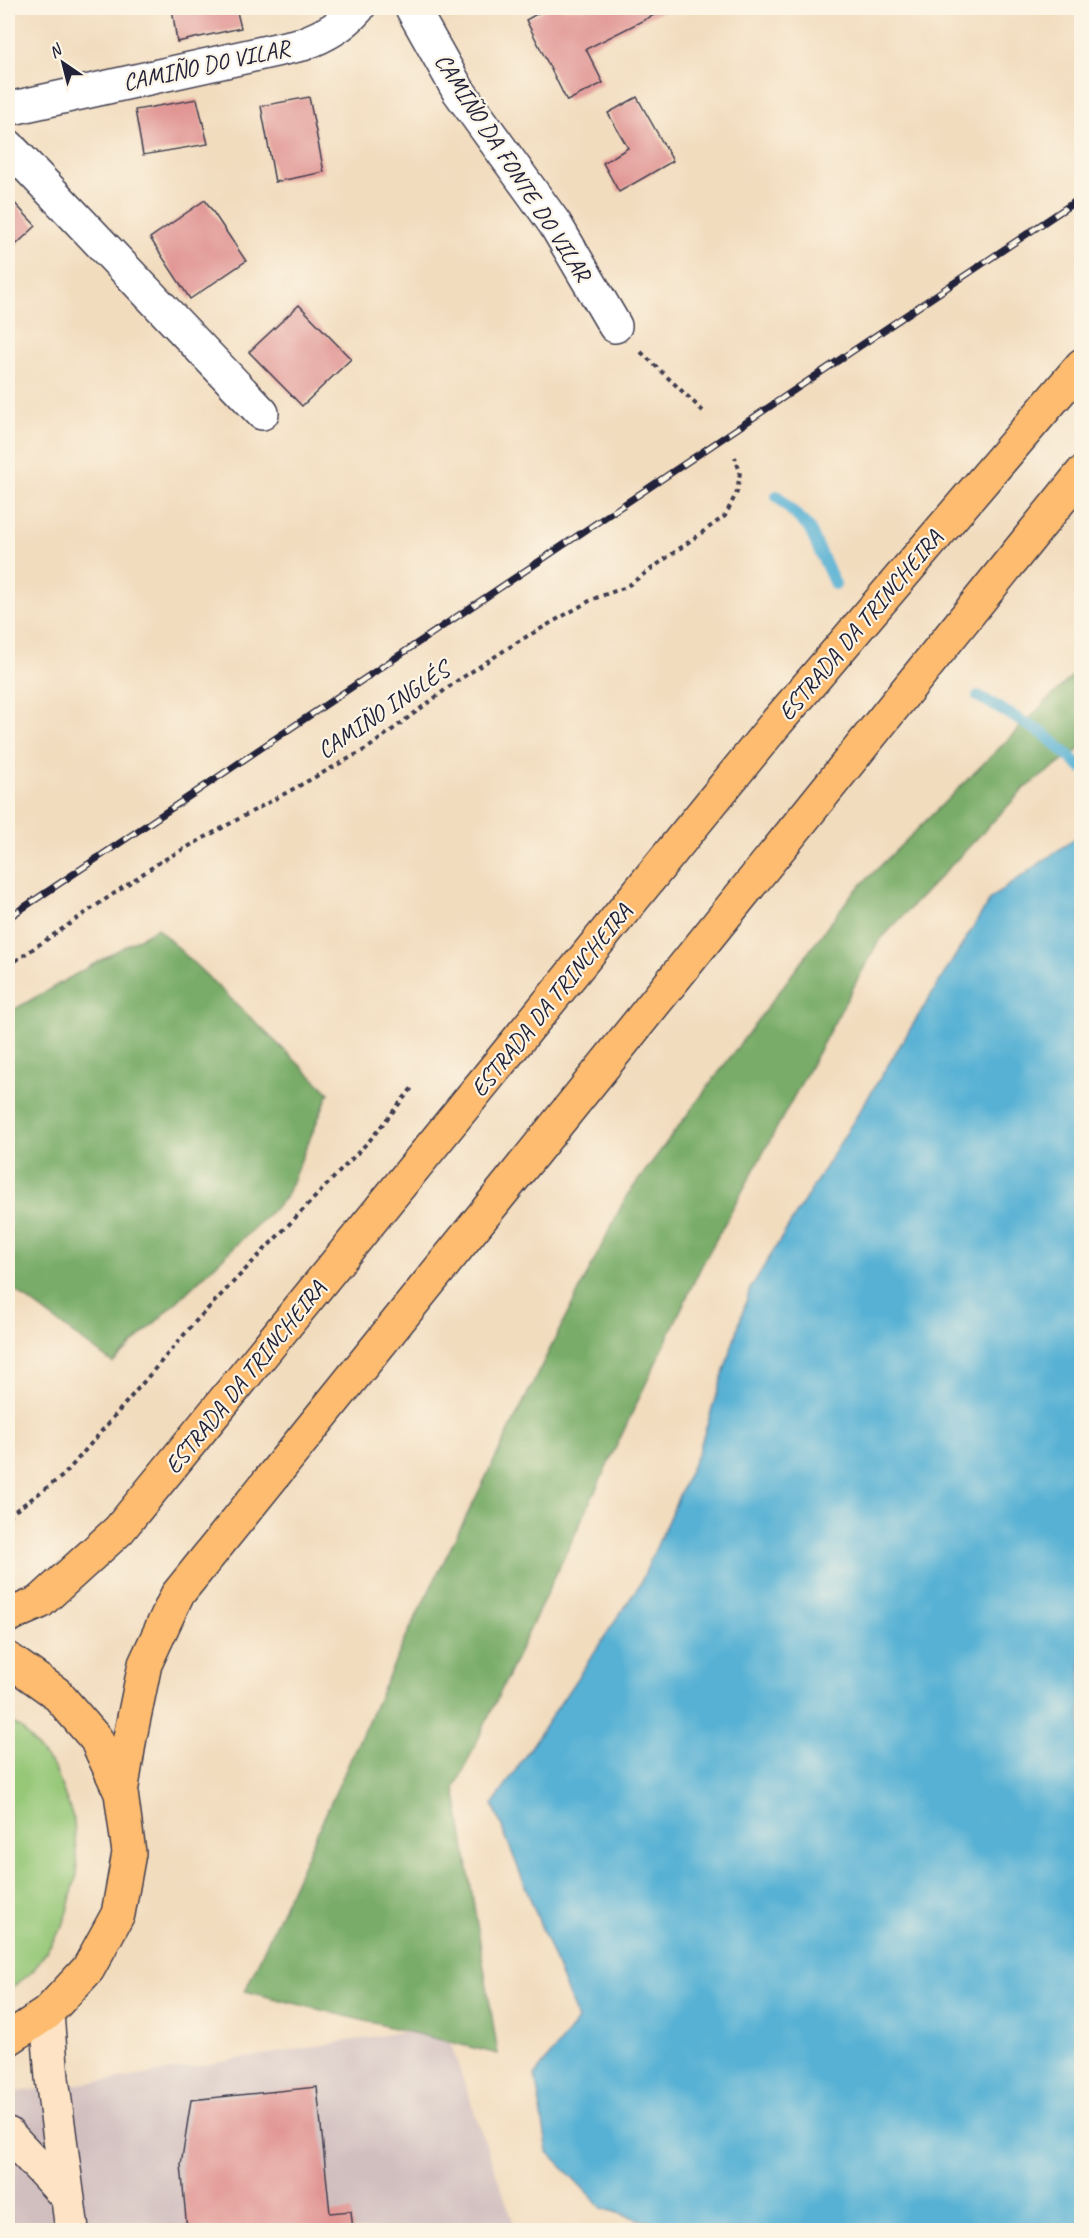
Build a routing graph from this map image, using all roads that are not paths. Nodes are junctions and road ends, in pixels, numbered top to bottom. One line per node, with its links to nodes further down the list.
1 (358, 8): 3 (street, CAMIÑO DO VILAR)
2 (412, 8): 5 (street, CAMIÑO DA FONTE DO VILAR)
3 (8, 109)
4 (8, 146): 7 (street)
5 (615, 326)
6 (1082, 365): 9 (highway, ESTRADA DA TRINCHEIRA)
7 (262, 413)
8 (1082, 473): 11 (highway)
9 (8, 1616)
10 (8, 1659): 11 (highway)
11 (121, 1793): 12 (highway)
12 (47, 2013): 13 (highway); 15 (street)
13 (8, 2040)
14 (8, 2134): 15 (street)
15 (68, 2198): 16 (street)
16 (72, 2230)

